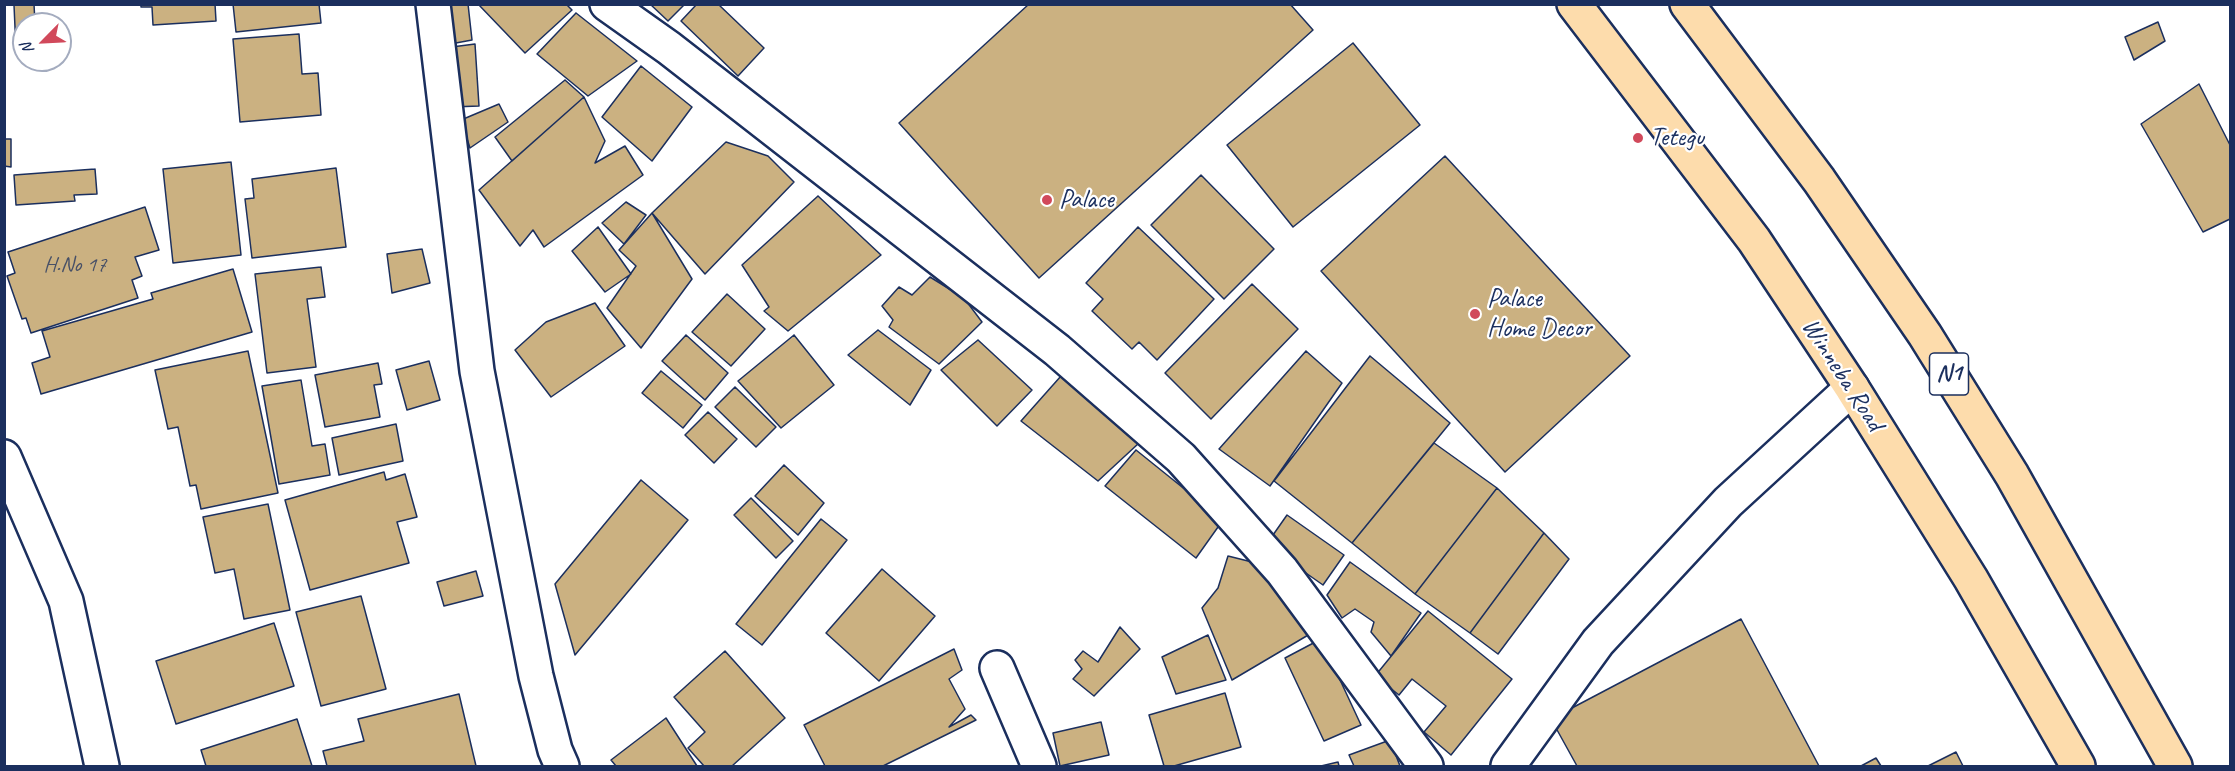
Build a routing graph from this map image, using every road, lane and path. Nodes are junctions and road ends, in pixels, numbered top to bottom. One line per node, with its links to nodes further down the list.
1 (434, 4): 9 (street)
2 (607, 4): 11 (street)
3 (1574, 4): 5 (highway, Winneba Road)
4 (1687, 4): 14 (highway, N1)
5 (1852, 388): 12 (street); 13 (highway, Winneba Road)
6 (4, 457): 8 (street)
7 (997, 668): 10 (street)
8 (102, 766)
9 (562, 766)
10 (1039, 766)
11 (1426, 766)
12 (1508, 766)
13 (2079, 766)
14 (2175, 766)

